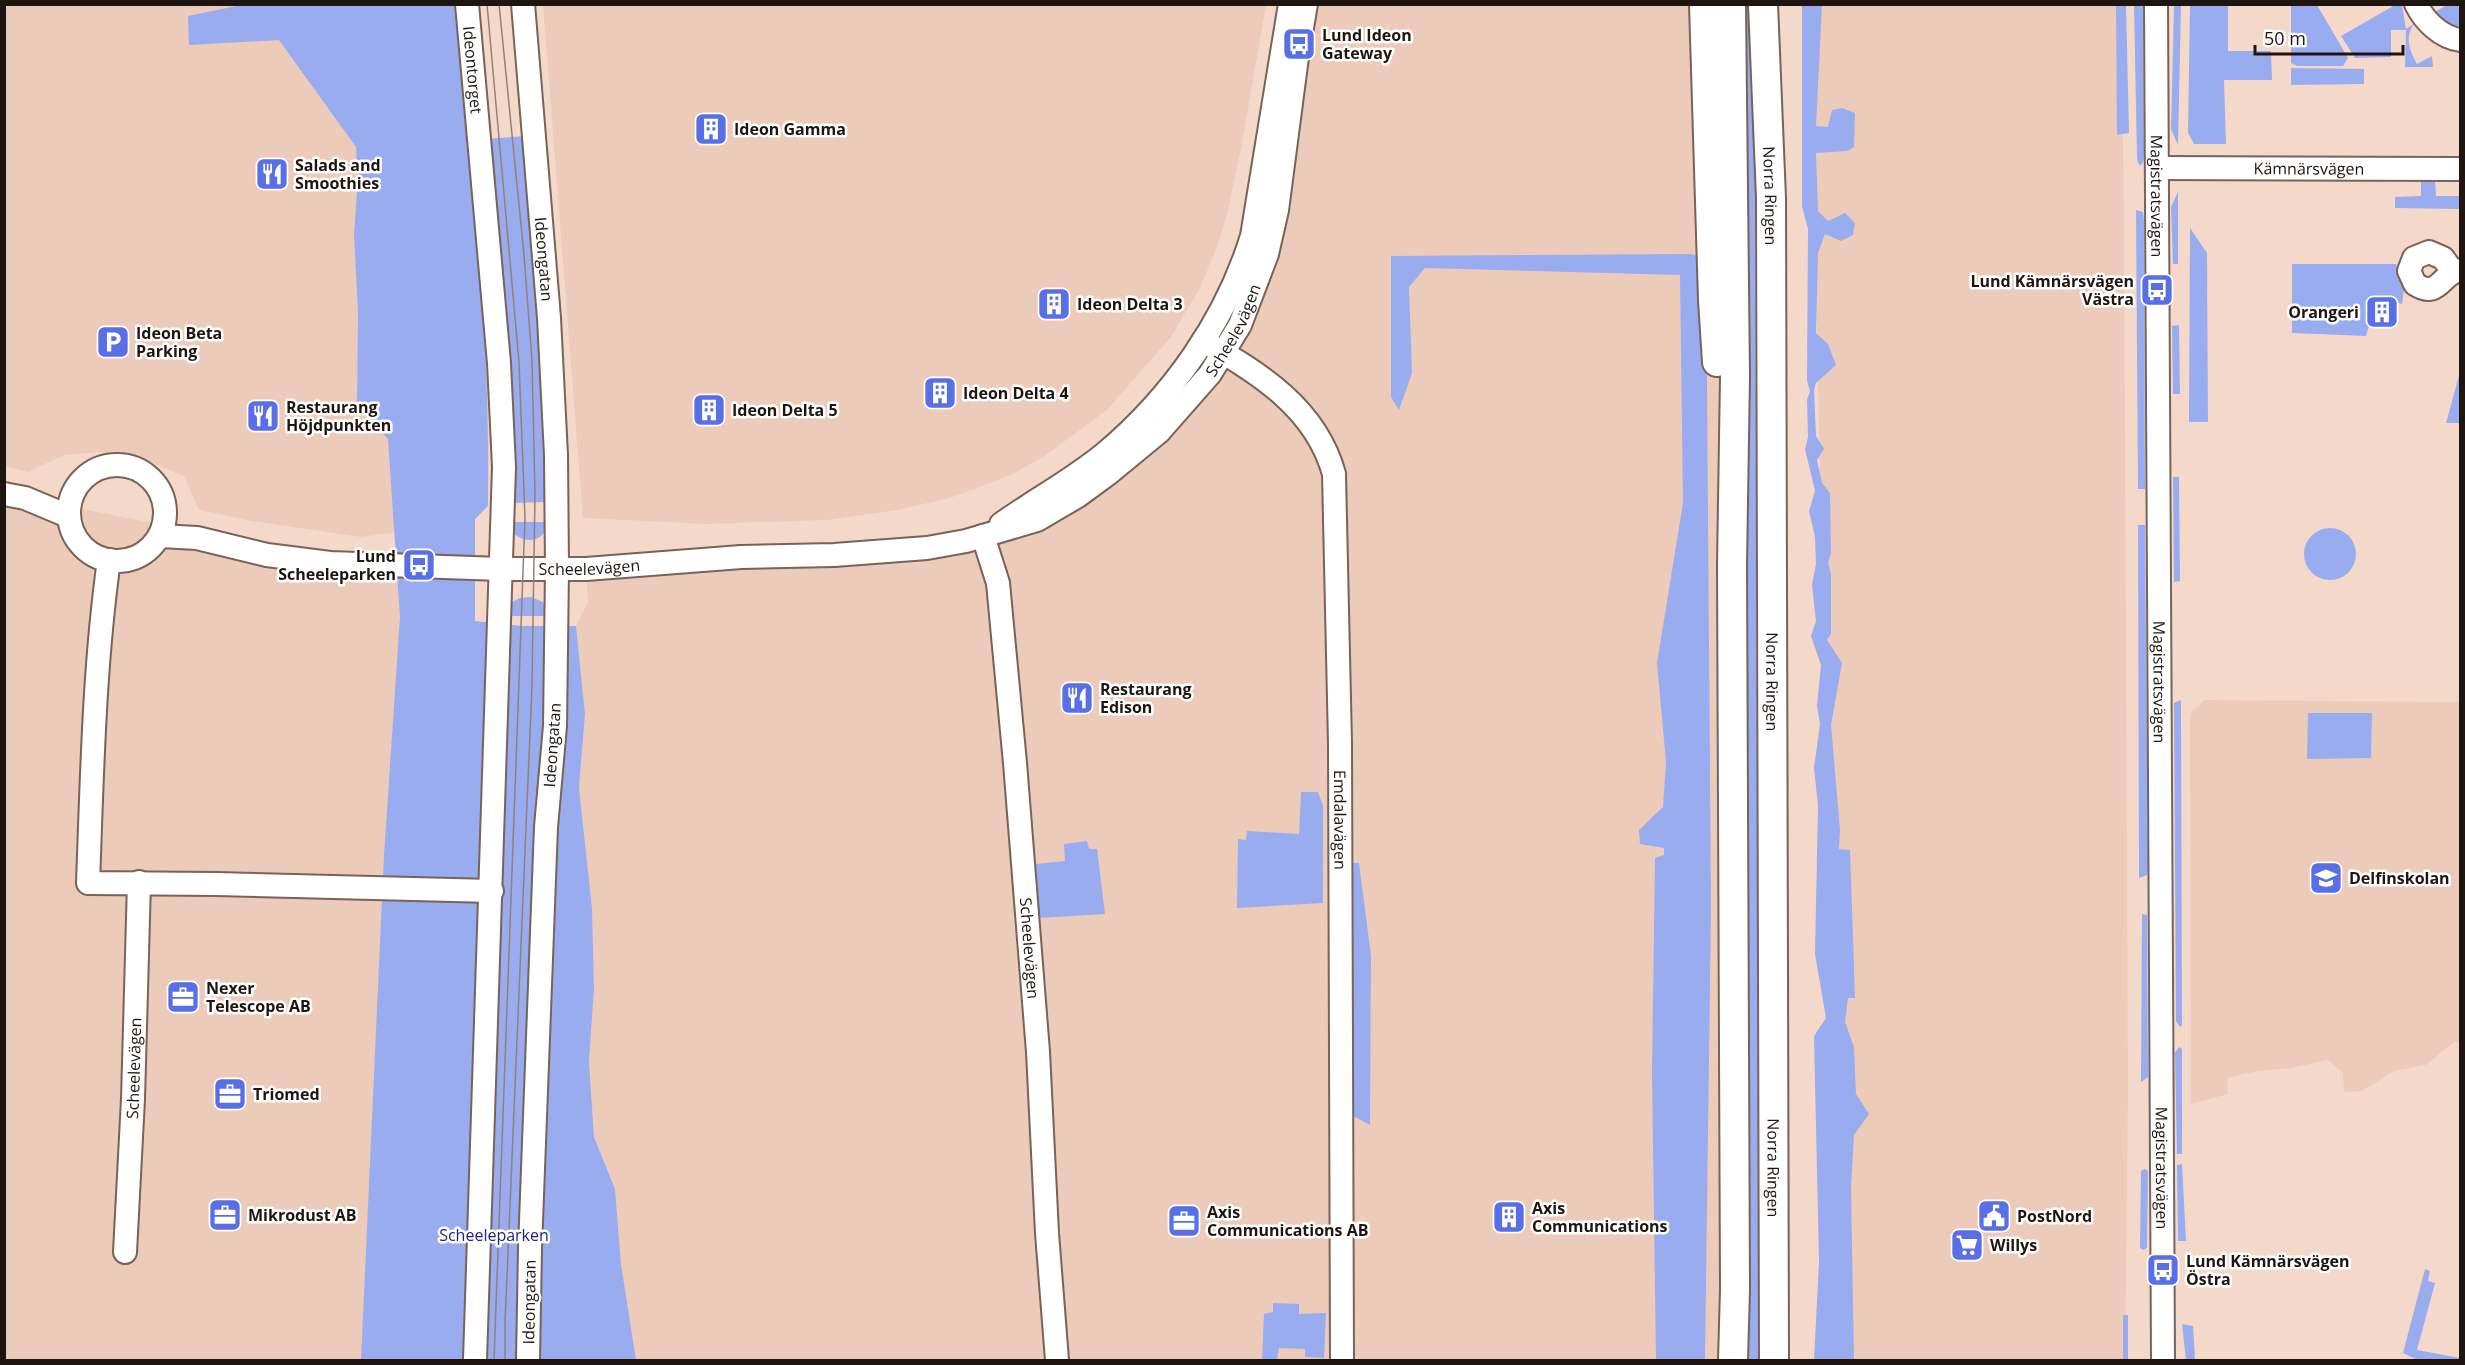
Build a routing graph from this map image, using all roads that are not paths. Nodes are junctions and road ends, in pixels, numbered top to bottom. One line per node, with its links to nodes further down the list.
1 (467, 4): 22 (street, Ideontorget)
2 (523, 4): 23 (street, Ideongatan)
3 (1290, 4): 13 (street, Scheelevägen)
4 (1306, 4): 14 (street, Scheelevägen)
5 (1704, 4): 21 (main road)
6 (1731, 4): 21 (main road)
7 (1763, 4): 32 (main road, Norra Ringen)
8 (2156, 4): 11 (street, Magistratsvägen)
9 (2416, 4): 10 (street)
10 (2460, 40)
11 (2157, 168): 12 (street, Kämnärsvägen); 33 (street, Magistratsvägen)
12 (2460, 169)
13 (1203, 340): 14 (street, Emdalavägen); 19 (street, Scheelevägen)
14 (1224, 352): 19 (street, Scheelevägen); 30 (street, Emdalavägen)
15 (73, 493): 16 (street); 17 (street); 18 (street)
16 (15, 496): 17 (street)
17 (68, 516): 20 (street)
18 (163, 526): 20 (street); 22 (street, Scheelevägen)
19 (983, 536): 23 (street, Scheelevägen); 29 (street, Scheelevägen)
20 (110, 560): 24 (street)
21 (1732, 565): 31 (main road)
22 (501, 569): 23 (street, Scheelevägen); 25 (street)
23 (557, 569): 28 (street, Ideongatan)
24 (139, 882): 25 (street); 26 (street, Scheelevägen)
25 (492, 891): 27 (street)
26 (125, 1252)
27 (475, 1360)
28 (528, 1360)
29 (1058, 1360)
30 (1342, 1360)
31 (1733, 1360)
32 (1774, 1360)
33 (2163, 1360)

